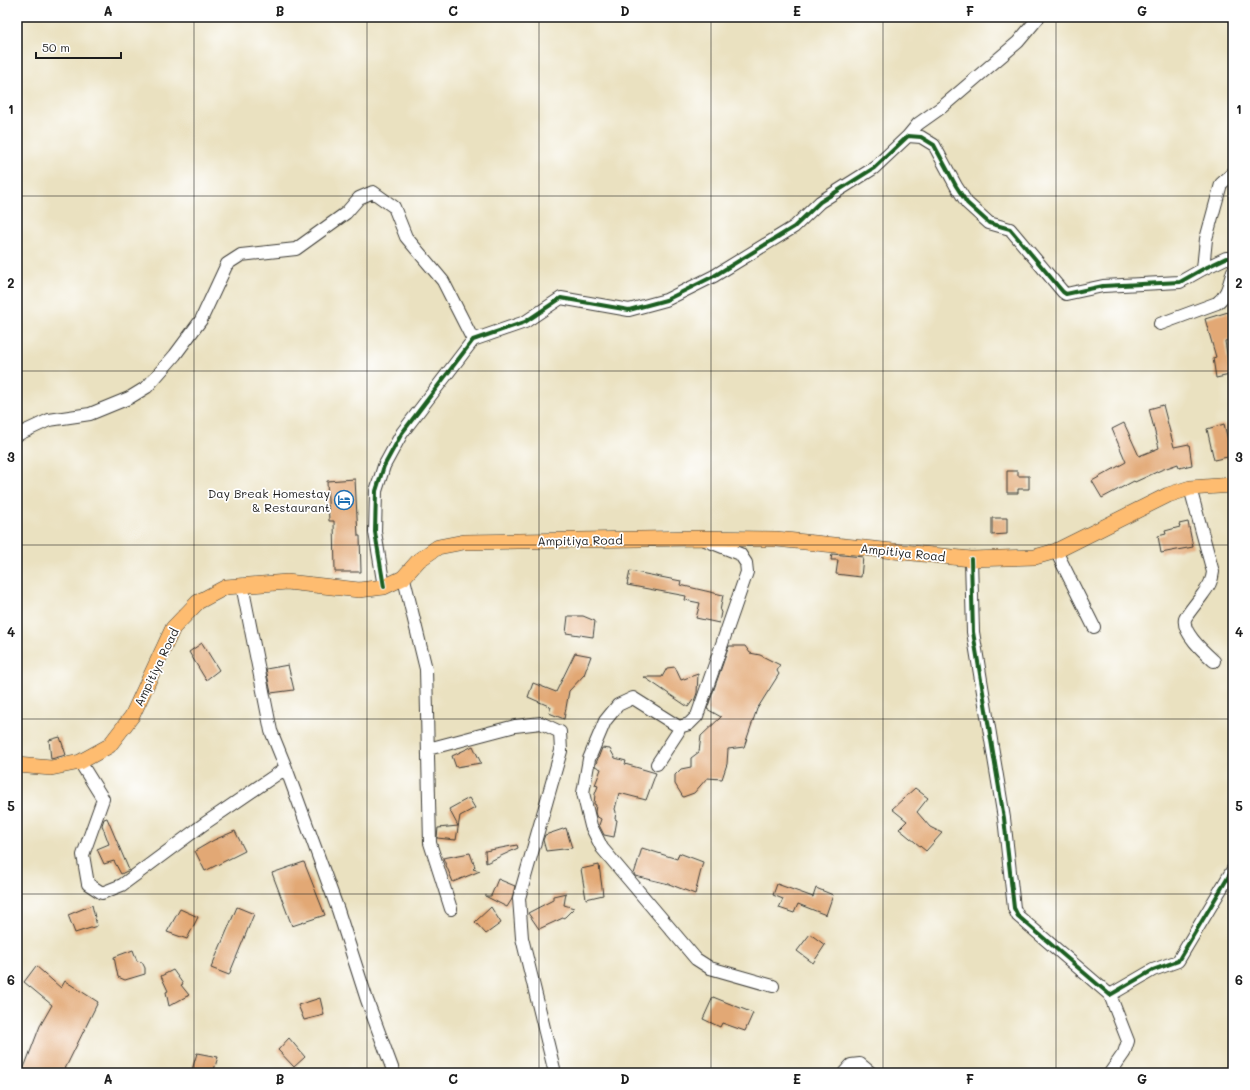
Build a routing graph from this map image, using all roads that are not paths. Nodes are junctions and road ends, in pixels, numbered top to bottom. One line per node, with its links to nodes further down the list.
1 (1039, 17): 2 (street)
2 (908, 136): 5 (street); 8 (street)
3 (1233, 173): 5 (street)
4 (1233, 258): 5 (street)
5 (1203, 269)
6 (1233, 271): 7 (street)
7 (1160, 324)
8 (473, 340): 9 (street); 17 (street)
9 (17, 435)
10 (1190, 488): 11 (main road, Ampitiya Road); 13 (main road, Ampitiya Road); 19 (street)
11 (1232, 488)
12 (700, 538): 14 (main road, Ampitiya Road); 15 (main road, Ampitiya Road); 20 (street)
13 (1056, 551): 14 (main road, Ampitiya Road); 18 (street)
14 (971, 559): 29 (street)
15 (403, 578): 17 (main road, Ampitiya Road); 21 (street)
16 (242, 585): 17 (main road, Ampitiya Road); 22 (main road, Ampitiya Road); 25 (street)
17 (384, 587)
18 (1094, 627)
19 (1214, 661)
20 (679, 727): 23 (street); 28 (street)
21 (428, 750): 27 (street); 31 (street)
22 (80, 762): 24 (main road, Ampitiya Road); 25 (street)
23 (657, 764)
24 (17, 765)
25 (286, 768): 30 (street)
26 (1233, 869): 29 (street)
27 (451, 909)
28 (773, 986)
29 (1110, 995): 34 (street)
30 (394, 1073)
31 (555, 1073)
32 (844, 1073): 33 (street)
33 (871, 1073)
34 (1110, 1073)

